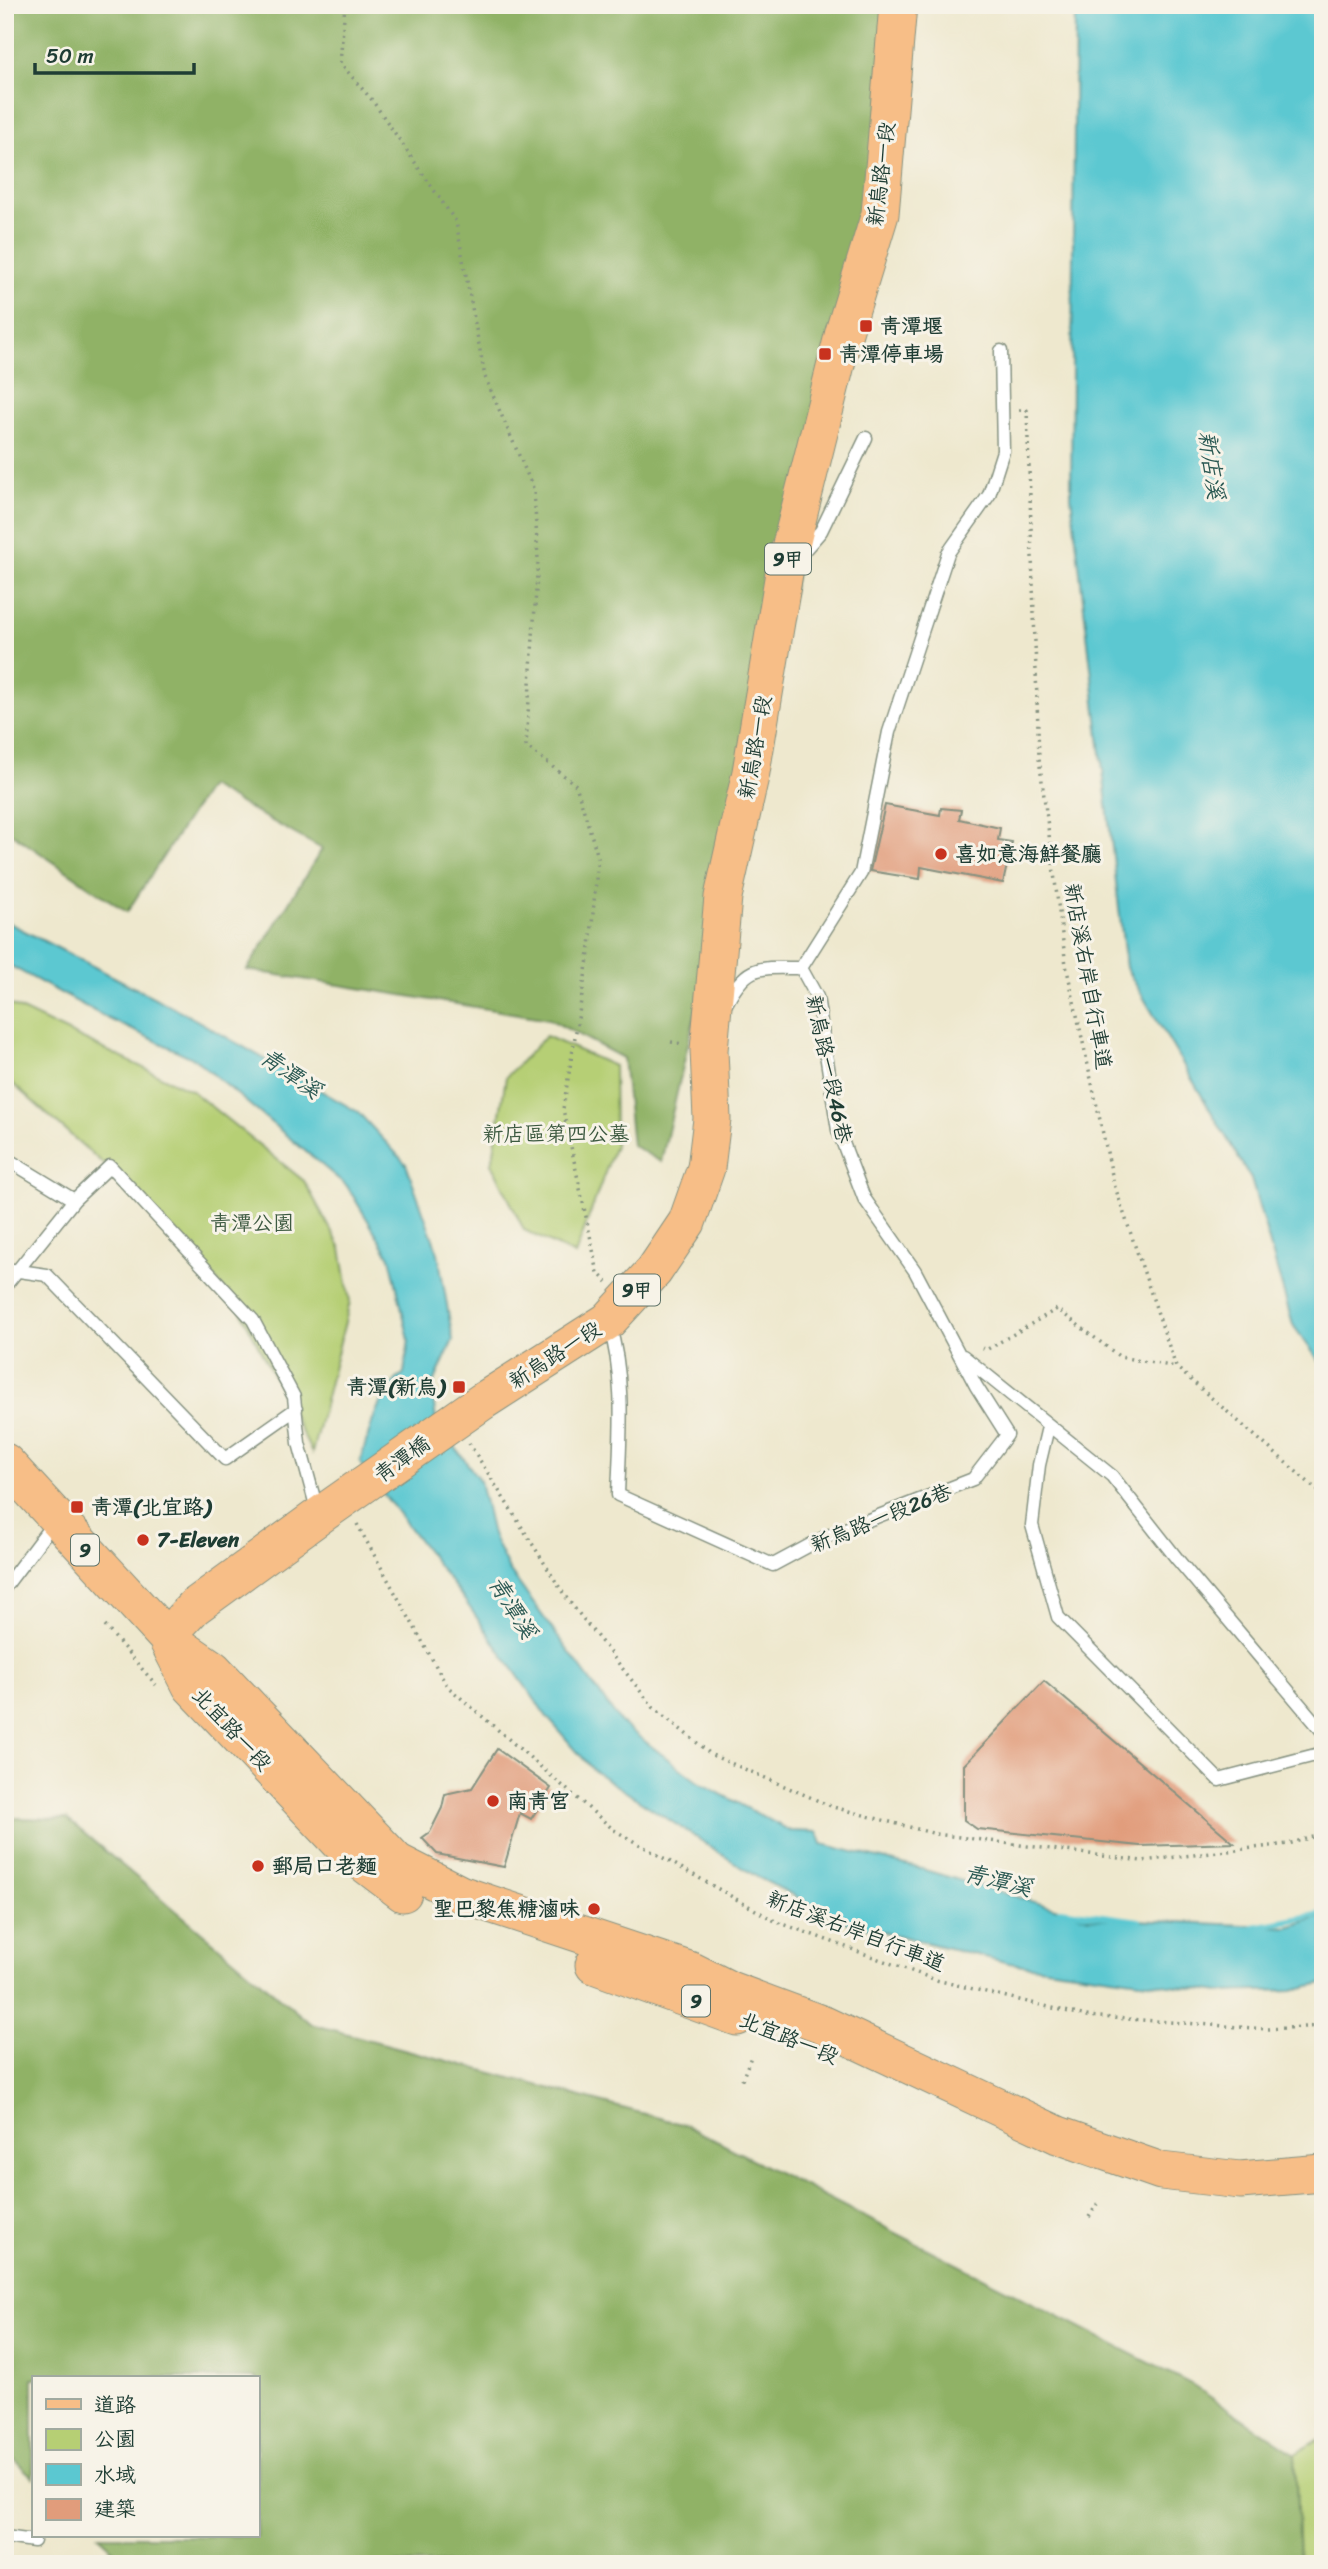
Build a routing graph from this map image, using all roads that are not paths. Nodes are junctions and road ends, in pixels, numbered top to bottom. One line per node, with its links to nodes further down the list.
1 (898, 5): 4 (main road, 新烏路一段 / 9甲)
2 (1001, 351): 5 (lane)
3 (866, 438): 4 (lane)
4 (784, 573): 6 (main road, 新烏路一段 / 9甲)
5 (802, 968): 6 (lane, 新烏路一段46巷); 12 (lane, 新烏路一段46巷)
6 (712, 1119): 11 (main road, 新烏路一段 / 9甲)
7 (5, 1158): 8 (lane)
8 (74, 1200): 9 (lane); 13 (lane)
9 (10, 1270): 10 (lane); 13 (lane)
10 (5, 1286)
11 (617, 1312): 12 (lane, 新烏路一段26巷); 14 (main road, 新烏路一段 / 9甲)
12 (958, 1351): 15 (lane)
13 (296, 1409): 17 (lane)
14 (469, 1411): 17 (main road, 青潭橋 / 9甲)
15 (1048, 1427): 21 (lane); 22 (lane)
16 (5, 1462): 18 (main road, 9)
17 (332, 1508): 20 (main road, 9甲)
18 (56, 1519): 19 (lane); 20 (main road, 9)
19 (5, 1587)
20 (166, 1637): 23 (main road, 北宜路一段 / 9); 24 (main road, 北宜路一段 / 9)
21 (1323, 1731)
22 (1323, 1753)
23 (1323, 2173)
24 (1323, 2197)
25 (5, 2537): 26 (lane)
26 (34, 2541)

